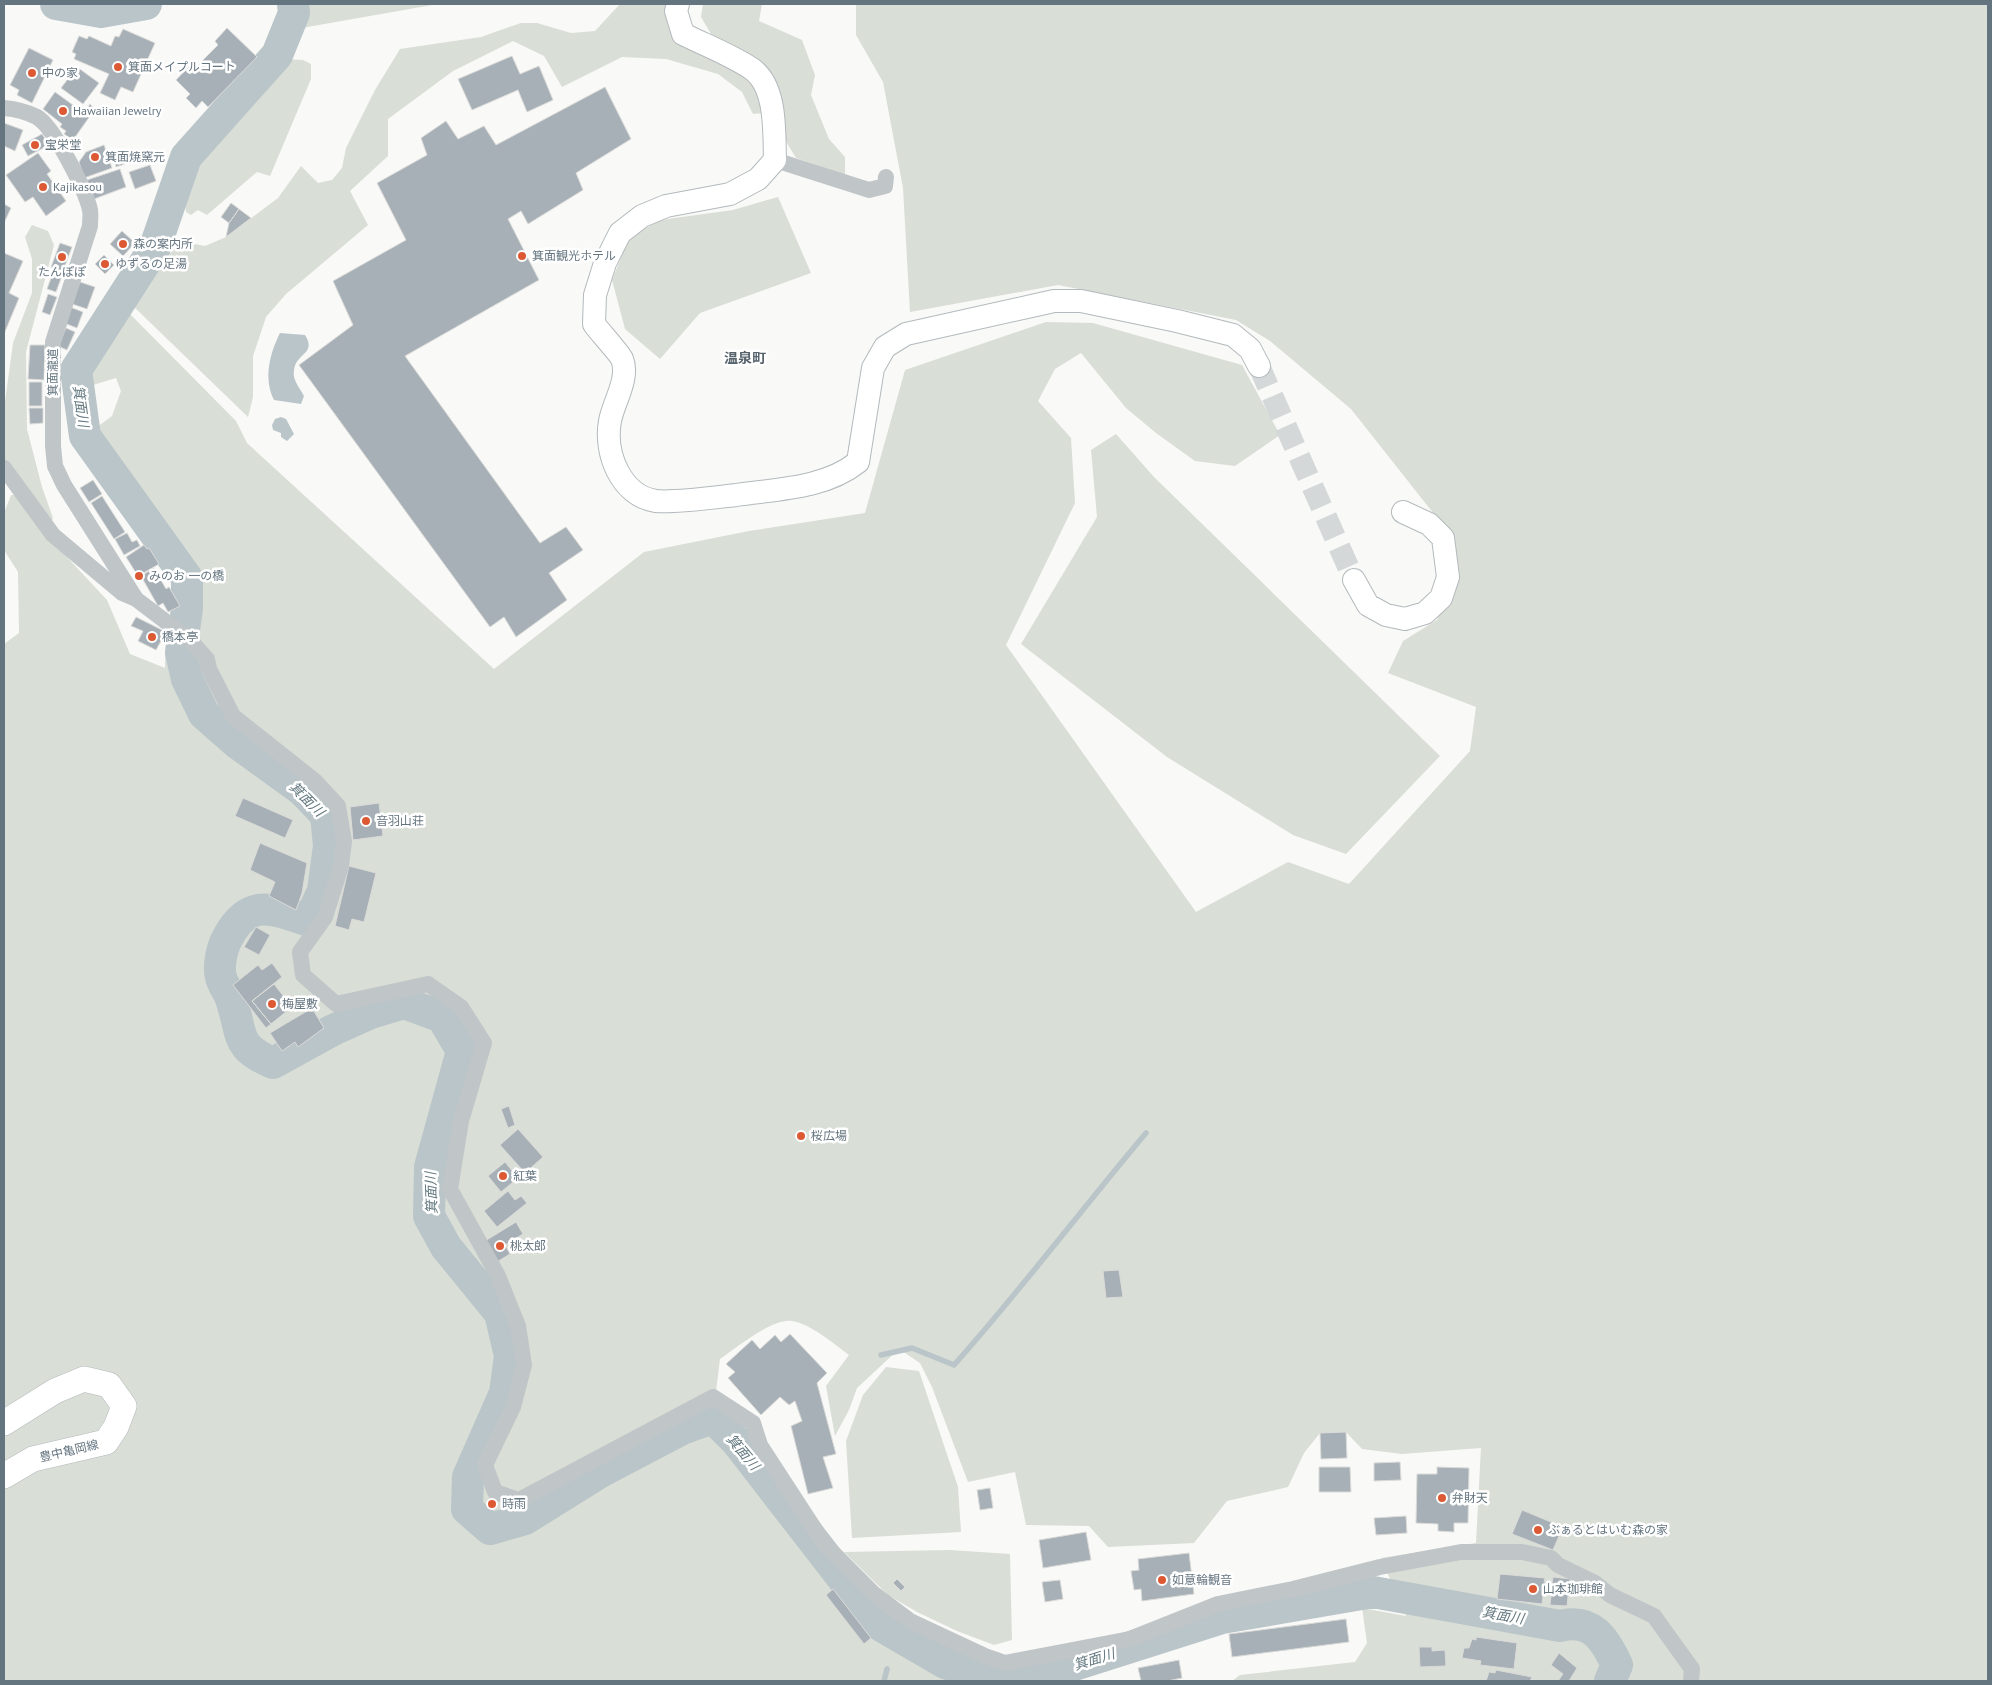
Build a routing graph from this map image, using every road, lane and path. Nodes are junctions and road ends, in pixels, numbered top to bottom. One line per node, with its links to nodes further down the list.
1 (678, 4): 3 (street)
2 (4, 108): 9 (street, 箕面瀧道)
3 (775, 160): 4 (street); 5 (street)
4 (886, 177)
5 (1259, 366)
6 (4, 468): 9 (street)
7 (1403, 512): 8 (street)
8 (1354, 580)
9 (136, 599): 12 (street)
10 (4, 1423): 11 (main road, 豊中亀岡線)
11 (4, 1476)
12 (1691, 1681)

